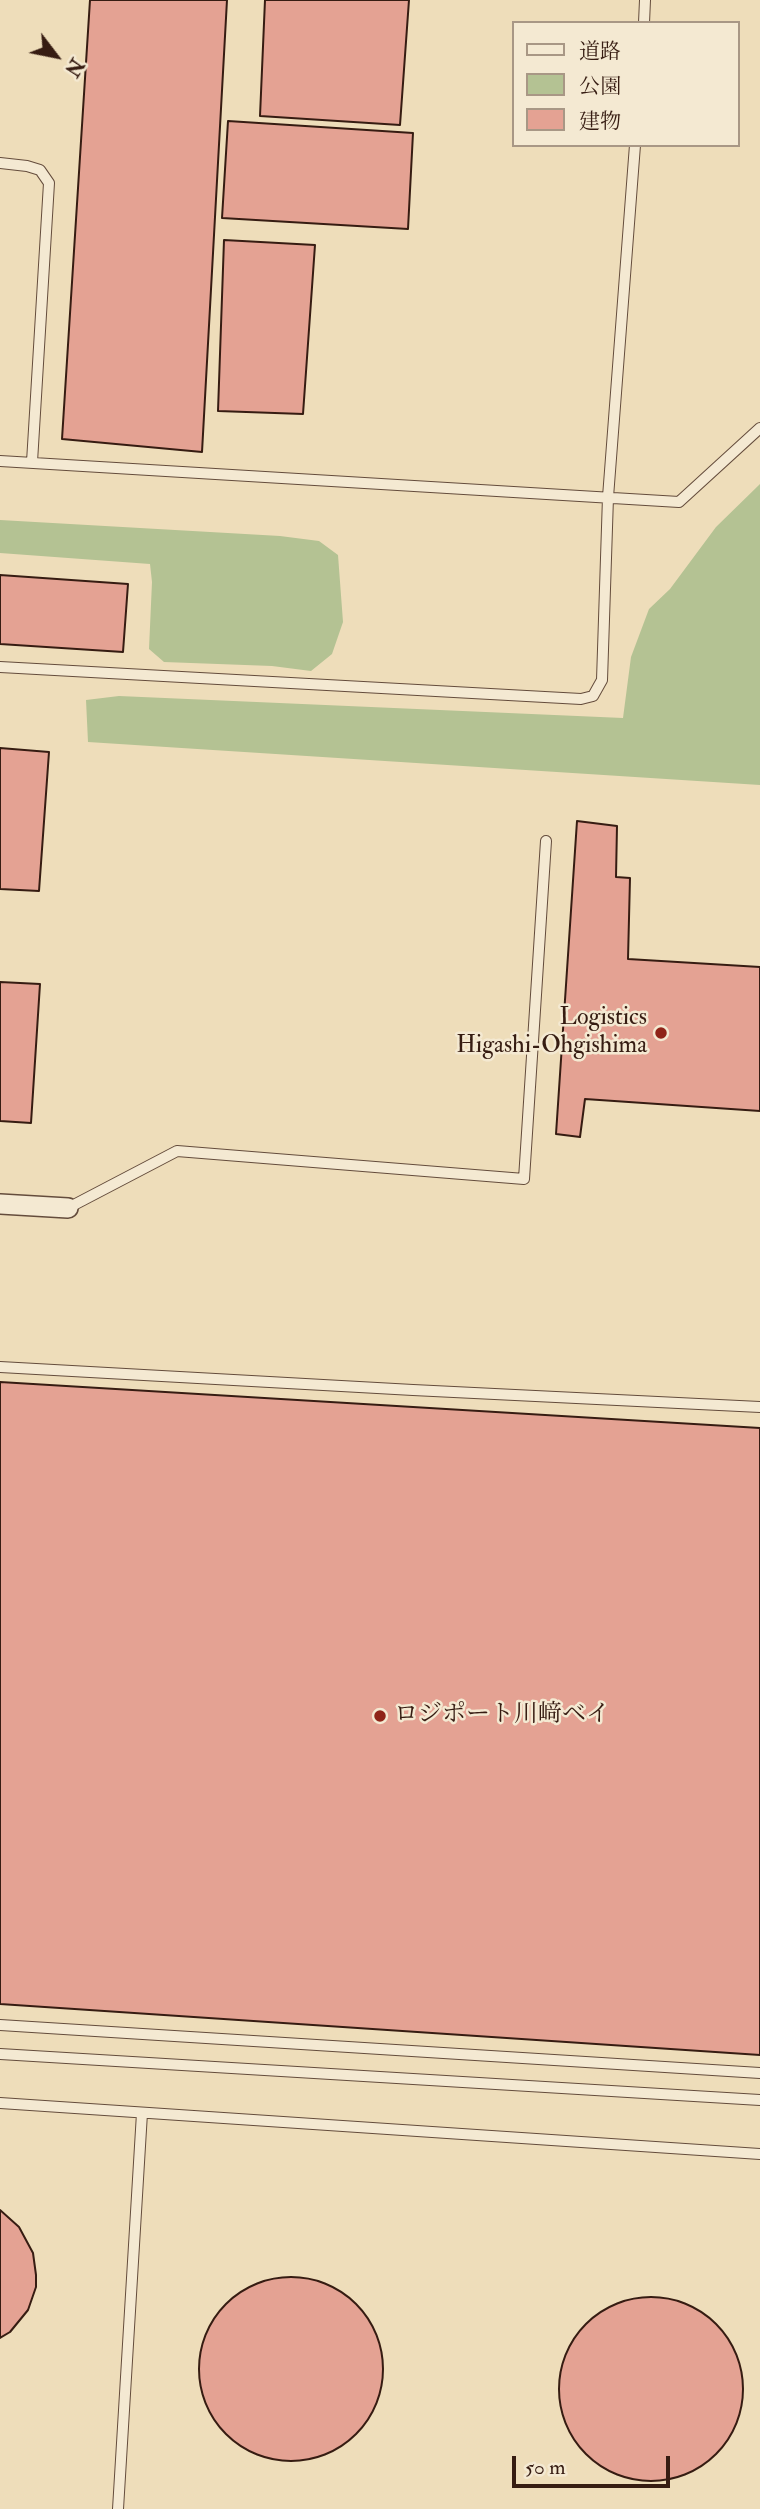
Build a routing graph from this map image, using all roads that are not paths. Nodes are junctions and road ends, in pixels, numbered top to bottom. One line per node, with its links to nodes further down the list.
1 (645, 0): 2 (lane)
2 (644, 21)
3 (635, 147): 8 (lane)
4 (0, 163): 7 (lane)
5 (760, 428): 8 (lane)
6 (0, 461): 7 (lane)
7 (32, 462): 8 (lane)
8 (608, 498): 9 (lane)
9 (0, 667)
10 (546, 841): 12 (lane)
11 (0, 1204): 12 (street)
12 (68, 1208)
13 (0, 1367): 14 (lane)
14 (760, 1406)
15 (0, 2025): 17 (lane)
16 (0, 2054): 18 (lane)
17 (760, 2073)
18 (760, 2100)
19 (0, 2103): 20 (lane)
20 (142, 2113): 21 (lane); 22 (lane)
21 (760, 2154)
22 (118, 2509)

